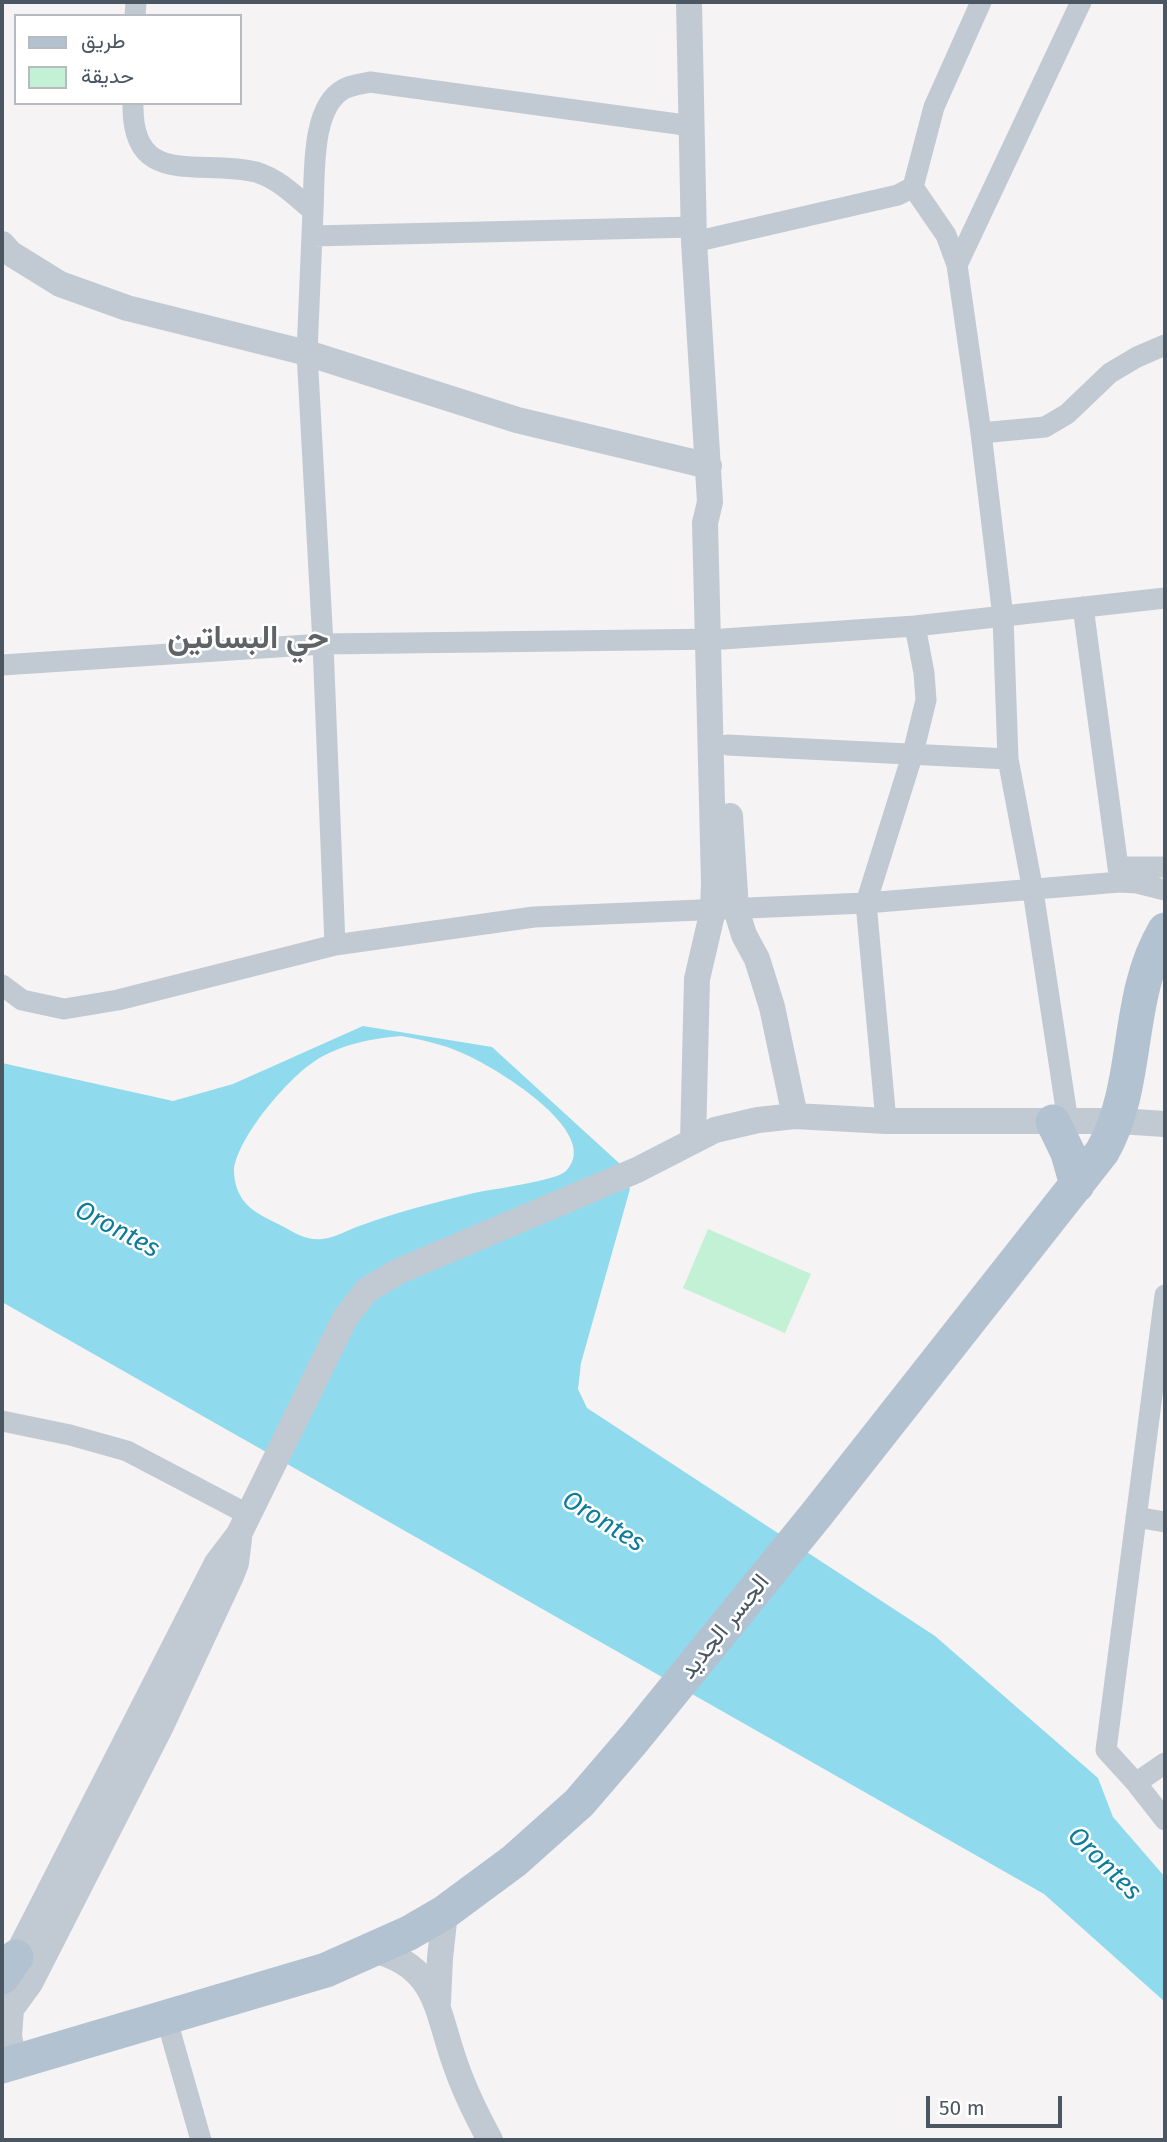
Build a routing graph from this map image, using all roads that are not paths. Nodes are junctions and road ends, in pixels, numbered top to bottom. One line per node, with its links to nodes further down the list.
1 (689, 2): 5 (street)
2 (981, 2): 6 (street)
3 (1081, 2): 11 (street)
4 (133, 105): 7 (street)
5 (692, 126): 7 (street); 8 (street)
6 (913, 187): 8 (street); 11 (street)
7 (313, 211): 9 (street)
8 (694, 234): 9 (street); 15 (street)
9 (312, 236): 13 (street)
10 (5, 253): 13 (street)
11 (957, 265): 14 (street)
12 (1165, 345): 14 (street)
13 (307, 353): 15 (street); 21 (street)
14 (981, 433): 18 (street)
15 (709, 466): 20 (street)
16 (1165, 598): 17 (street)
17 (1083, 607): 18 (street); 27 (street)
18 (1003, 617): 19 (street); 25 (street)
19 (915, 626): 20 (street); 24 (street)
20 (715, 639): 21 (street); 23 (street); 31 (street)
21 (323, 644): 22 (street); 33 (street)
22 (2, 665)
23 (727, 745): 24 (street); 31 (street)
24 (913, 753): 25 (street); 30 (street)
25 (1008, 759): 29 (street)
26 (1165, 867): 27 (street)
27 (1119, 875): 28 (street); 29 (street)
28 (1165, 890)
29 (1033, 891): 30 (street); 38 (street)
30 (866, 903): 31 (street); 36 (street)
31 (724, 909): 33 (street); 35 (street); 40 (street)
32 (1165, 930): 37 (main road, الجسر الجديد)
33 (335, 945): 34 (street)
34 (2, 985)
35 (795, 1116): 36 (street); 40 (street)
36 (886, 1121): 38 (street)
37 (1118, 1121): 38 (street); 39 (street); 41 (main road, الجسر الجديد)
38 (1061, 1122): 41 (main road)
39 (1165, 1124)
40 (693, 1141): 46 (street)
41 (1077, 1185): 50 (main road, الجسر الجديد)
42 (1165, 1296): 44 (street)
43 (2, 1421): 46 (street)
44 (1136, 1517): 45 (street); 48 (street)
45 (1165, 1522)
46 (244, 1524): 52 (street); 52 (street)
47 (1165, 1763): 48 (street)
48 (1136, 1783): 49 (street)
49 (1165, 1820)
50 (445, 1912): 51 (main road, الجسر الجديد); 53 (street)
51 (373, 1950): 53 (street); 54 (main road, الجسر الجديد)
52 (10, 1981): 55 (street)
53 (438, 2003): 57 (street)
54 (166, 2017): 55 (main road, الجسر الجديد); 56 (street)
55 (8, 2064)
56 (201, 2140)
57 (490, 2140)

